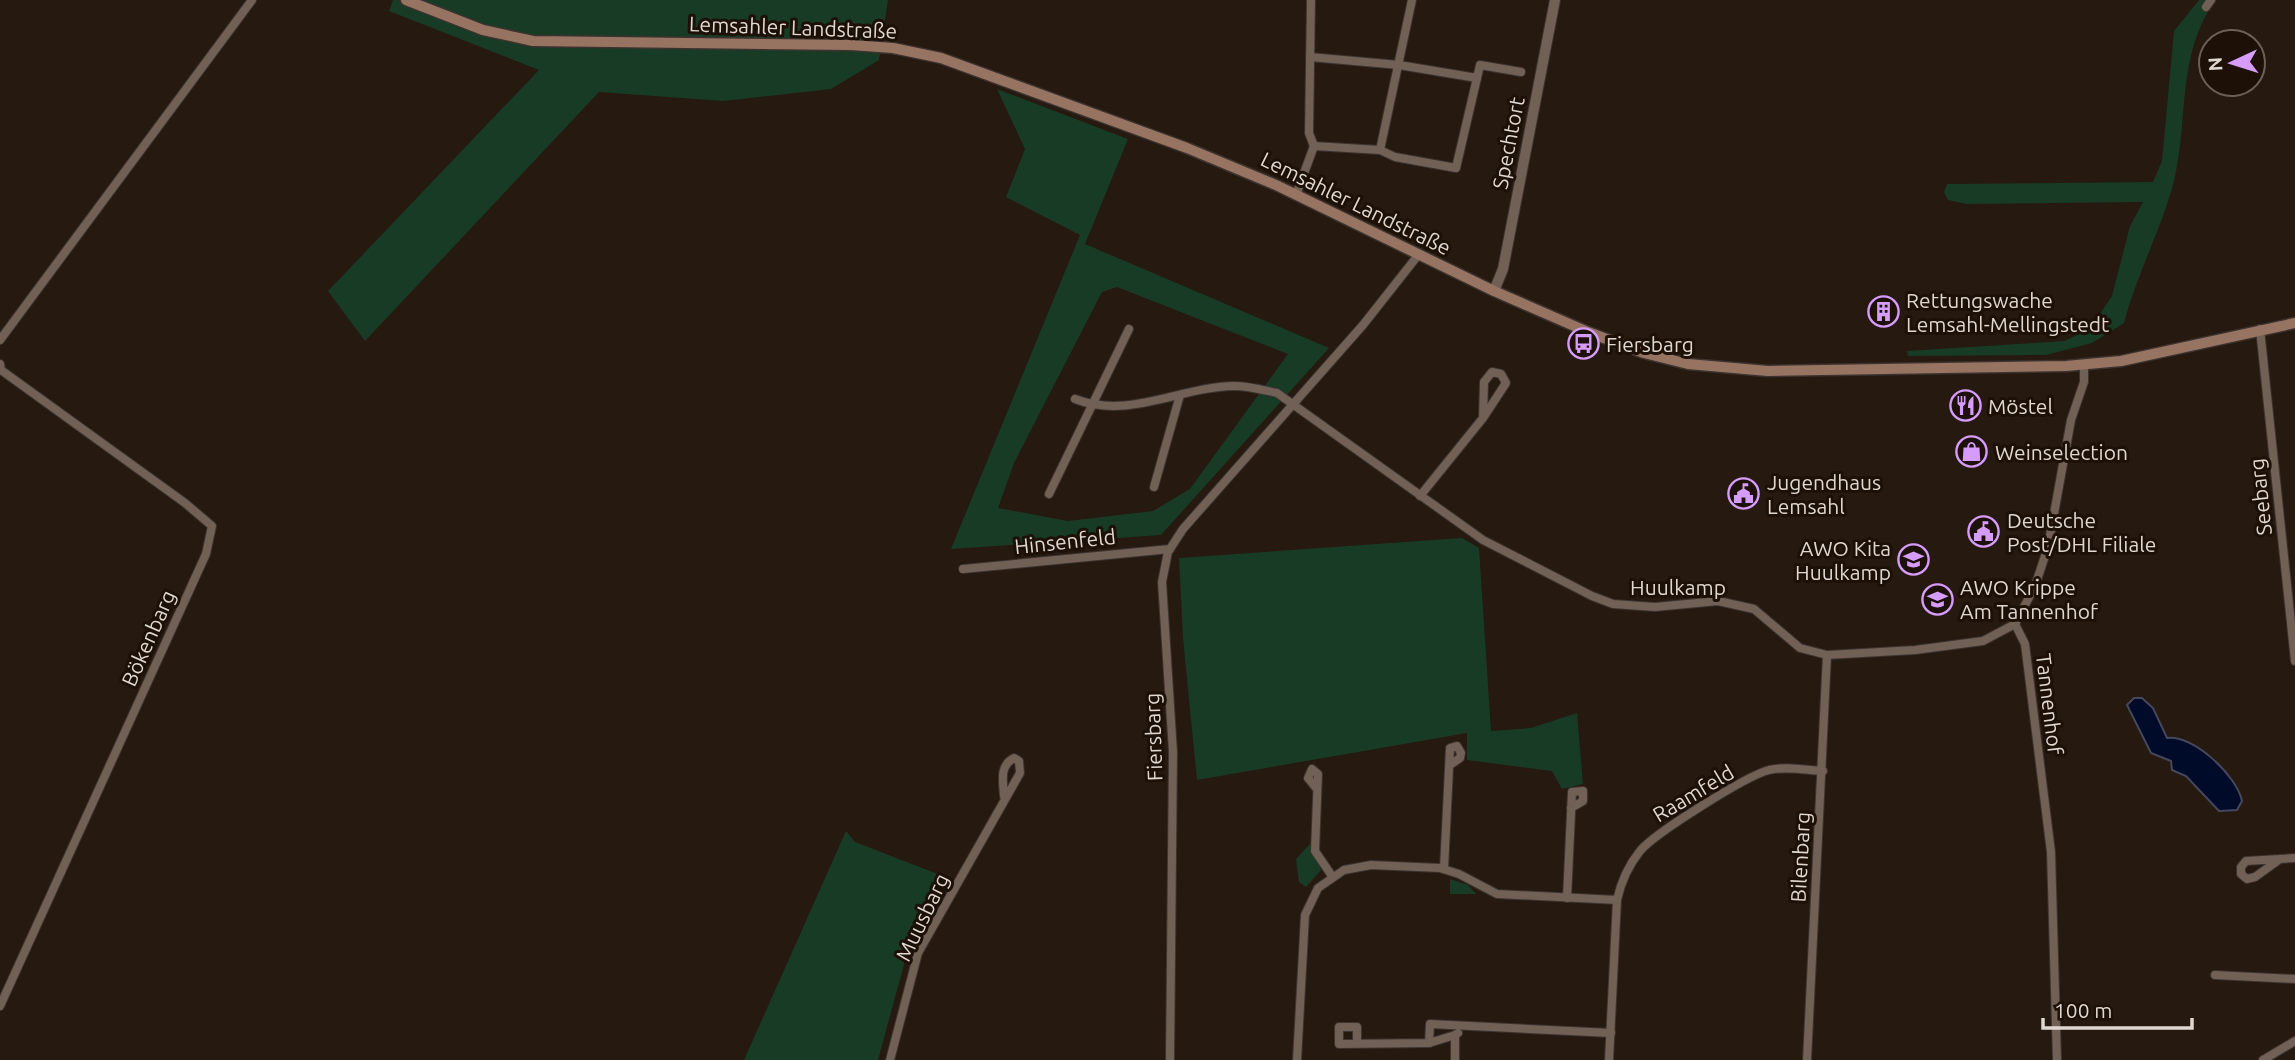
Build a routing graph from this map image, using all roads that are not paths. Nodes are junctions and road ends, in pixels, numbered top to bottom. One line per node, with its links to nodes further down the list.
1 (252, 0): 18 (street)
2 (406, 0): 12 (main road, Lemsahler Landstraße)
3 (1311, 0): 6 (street)
4 (1412, 0): 7 (street)
5 (1555, 0): 14 (street, Spechtort)
6 (1310, 57): 7 (street); 10 (street)
7 (1399, 65): 9 (street); 11 (street)
8 (1521, 72): 9 (street)
9 (1477, 78): 11 (street)
10 (1314, 146): 11 (street); 12 (street)
11 (1380, 150)
12 (1296, 195): 13 (main road, Lemsahler Landstraße)
13 (1419, 254): 14 (main road, Lemsahler Landstraße); 23 (street, Fiersbarg)
14 (1494, 291): 20 (main road, Lemsahler Landstraße)
15 (2295, 323): 17 (main road, Lemsahler Landstraße)
16 (1129, 329): 24 (street)
17 (2260, 329): 20 (main road, Lemsahler Landstraße); 33 (street, Seebarg)
18 (0, 340)
19 (0, 364): 47 (street, Bökenbarg)
20 (2084, 365): 31 (street)
21 (1180, 396): 23 (street, Huulkamp); 24 (street, Huulkamp); 26 (street)
22 (1075, 399): 24 (street)
23 (1294, 404): 28 (street, Huulkamp); 29 (street, Fiersbarg)
24 (1091, 405): 27 (street)
25 (1483, 418): 25 (street); 28 (street)
26 (1154, 487)
27 (1049, 494)
28 (1420, 496): 32 (street, Huulkamp)
29 (1170, 549): 30 (street, Hinsenfeld); 55 (street, Fiersbarg)
30 (964, 569)
31 (2015, 624): 32 (street, Huulkamp); 60 (street, Tannenhof)
32 (1827, 655): 35 (street, Bilenbarg)
33 (2295, 661)
34 (1450, 765): 41 (street)
35 (1823, 771): 44 (street, Raamfeld); 59 (street, Bilenbarg)
36 (1317, 789): 42 (street)
37 (1004, 796): 54 (street, Muusbarg)
38 (1571, 808): 43 (street)
39 (2295, 858): 40 (street)
40 (2280, 859)
41 (1444, 869): 42 (street); 43 (street)
42 (1332, 876): 56 (street)
43 (1567, 898): 44 (street)
44 (1617, 900): 49 (street, Raamfeld)
45 (2215, 975): 46 (street)
46 (2295, 979)
47 (0, 1006)
48 (1466, 1027): 49 (street); 50 (street); 53 (street)
49 (1611, 1033): 58 (street, Raamfeld)
50 (1455, 1035): 53 (street); 57 (street)
51 (2295, 1041): 61 (street)
52 (1357, 1043): 53 (street)
53 (1429, 1044)
54 (890, 1060)
55 (1170, 1060)
56 (1297, 1060)
57 (1455, 1060)
58 (1609, 1060)
59 (1807, 1060)
60 (2057, 1060)
61 (2263, 1060)

